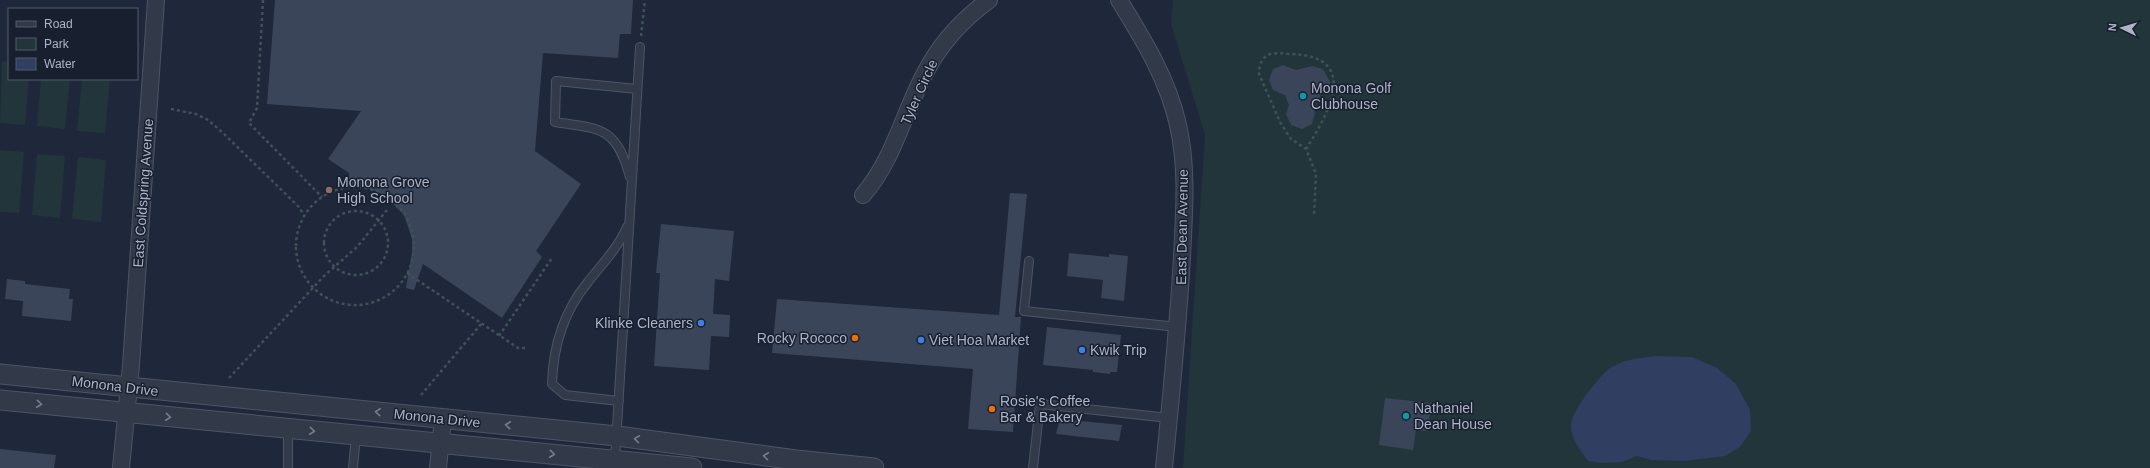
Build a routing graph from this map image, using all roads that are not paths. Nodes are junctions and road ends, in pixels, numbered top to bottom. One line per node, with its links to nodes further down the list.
1 (156, 0): 12 (street, East Coldspring Avenue)
2 (988, 0): 7 (street, Tyler Circle)
3 (1119, 0): 10 (street, East Dean Avenue)
4 (640, 47): 5 (lane)
5 (638, 89): 6 (lane); 6 (lane)
6 (632, 185): 8 (lane)
7 (864, 195)
8 (629, 223): 14 (lane); 14 (lane)
9 (1029, 261): 10 (lane)
10 (1178, 327): 16 (street, East Dean Avenue)
11 (0, 374): 12 (street, Monona Drive)
12 (129, 386): 15 (street, East Coldspring Avenue); 17 (street, Monona Drive, one-way to 12)
13 (0, 400): 15 (street, Monona Drive, one-way to 15)
14 (618, 401): 20 (lane)
15 (127, 413): 18 (street, Monona Drive, one-way to 18); 24 (street, East Coldspring Avenue)
16 (1169, 418): 30 (lane); 31 (street, East Dean Avenue)
17 (443, 419): 20 (street, Monona Drive, one-way to 17); 21 (street)
18 (288, 429): 19 (street, Monona Drive, one-way to 19); 25 (lane)
19 (356, 435): 21 (street, Monona Drive); 26 (lane)
20 (618, 436): 22 (lane); 23 (street, Monona Drive, one-way to 20)
21 (440, 444): 22 (street, Monona Drive, one-way to 22); 27 (street)
22 (615, 460): 28 (street, Monona Drive)
23 (795, 464): 29 (street, Monona Drive)
24 (121, 468)
25 (288, 468)
26 (353, 468)
27 (438, 468)
28 (692, 468)
29 (874, 468)
30 (1033, 468)
31 (1164, 468)

